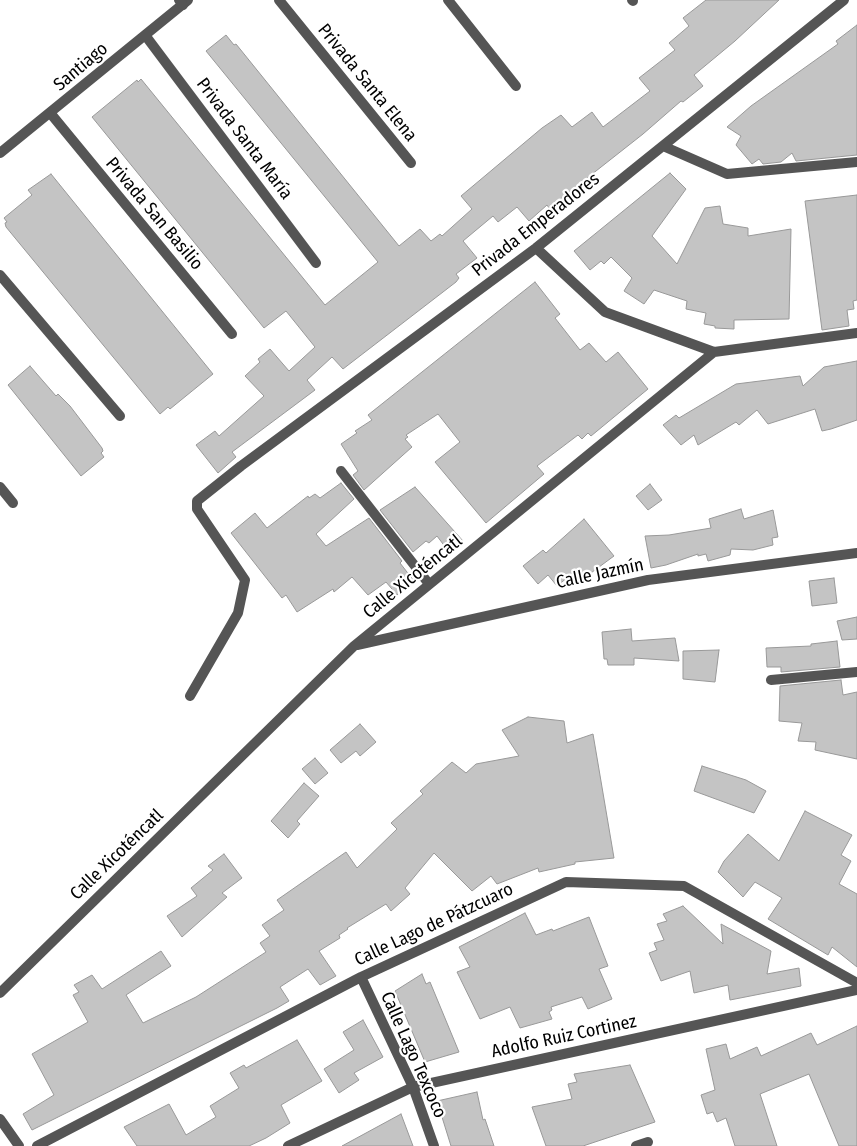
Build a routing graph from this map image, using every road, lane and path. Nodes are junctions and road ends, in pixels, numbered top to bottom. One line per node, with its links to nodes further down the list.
1 (279, 0): 10 (street, Privada Santa Elena)
2 (448, 0): 6 (street)
3 (844, 0): 8 (street, Privada Emperadores)
4 (183, 2): 5 (street, Santiago)
5 (145, 35): 7 (street, Santiago); 13 (street, Privada Santa María)
6 (516, 86)
7 (51, 114): 9 (street, Santiago); 16 (street, Privada San Basilio)
8 (663, 146): 11 (street); 12 (street, Privada Emperadores)
9 (0, 153)
10 (411, 162)
11 (857, 162)
12 (536, 248): 17 (street); 27 (street, Privada Emperadores)
13 (316, 263)
14 (0, 275): 18 (street)
15 (857, 333): 17 (street)
16 (232, 334)
17 (714, 352): 23 (street, Calle Xicoténcatl)
18 (120, 416)
19 (341, 471): 23 (street)
20 (0, 487): 21 (street)
21 (13, 503)
22 (857, 553): 24 (street, Calle Jazmín)
23 (429, 584): 24 (street, Calle Xicoténcatl)
24 (354, 646): 31 (street, Calle Xicoténcatl)
25 (857, 672): 26 (street)
26 (771, 680)
27 (190, 696)
28 (361, 977): 29 (street, Calle Lago de Pátzcuaro); 32 (street, Calle Lago Texcoco); 36 (street, Calle Lago de Pátzcuaro)
29 (857, 983)
30 (857, 990): 32 (street, Adolfo Ruiz Cortinez)
31 (0, 993)
32 (414, 1087): 37 (street, Adolfo Ruiz Cortinez); 38 (street, Calle Lago Texcoco)
33 (0, 1119): 35 (street)
34 (648, 1142): 39 (street)
35 (19, 1146)
36 (37, 1146)
37 (288, 1146)
38 (434, 1146)
39 (636, 1146)

